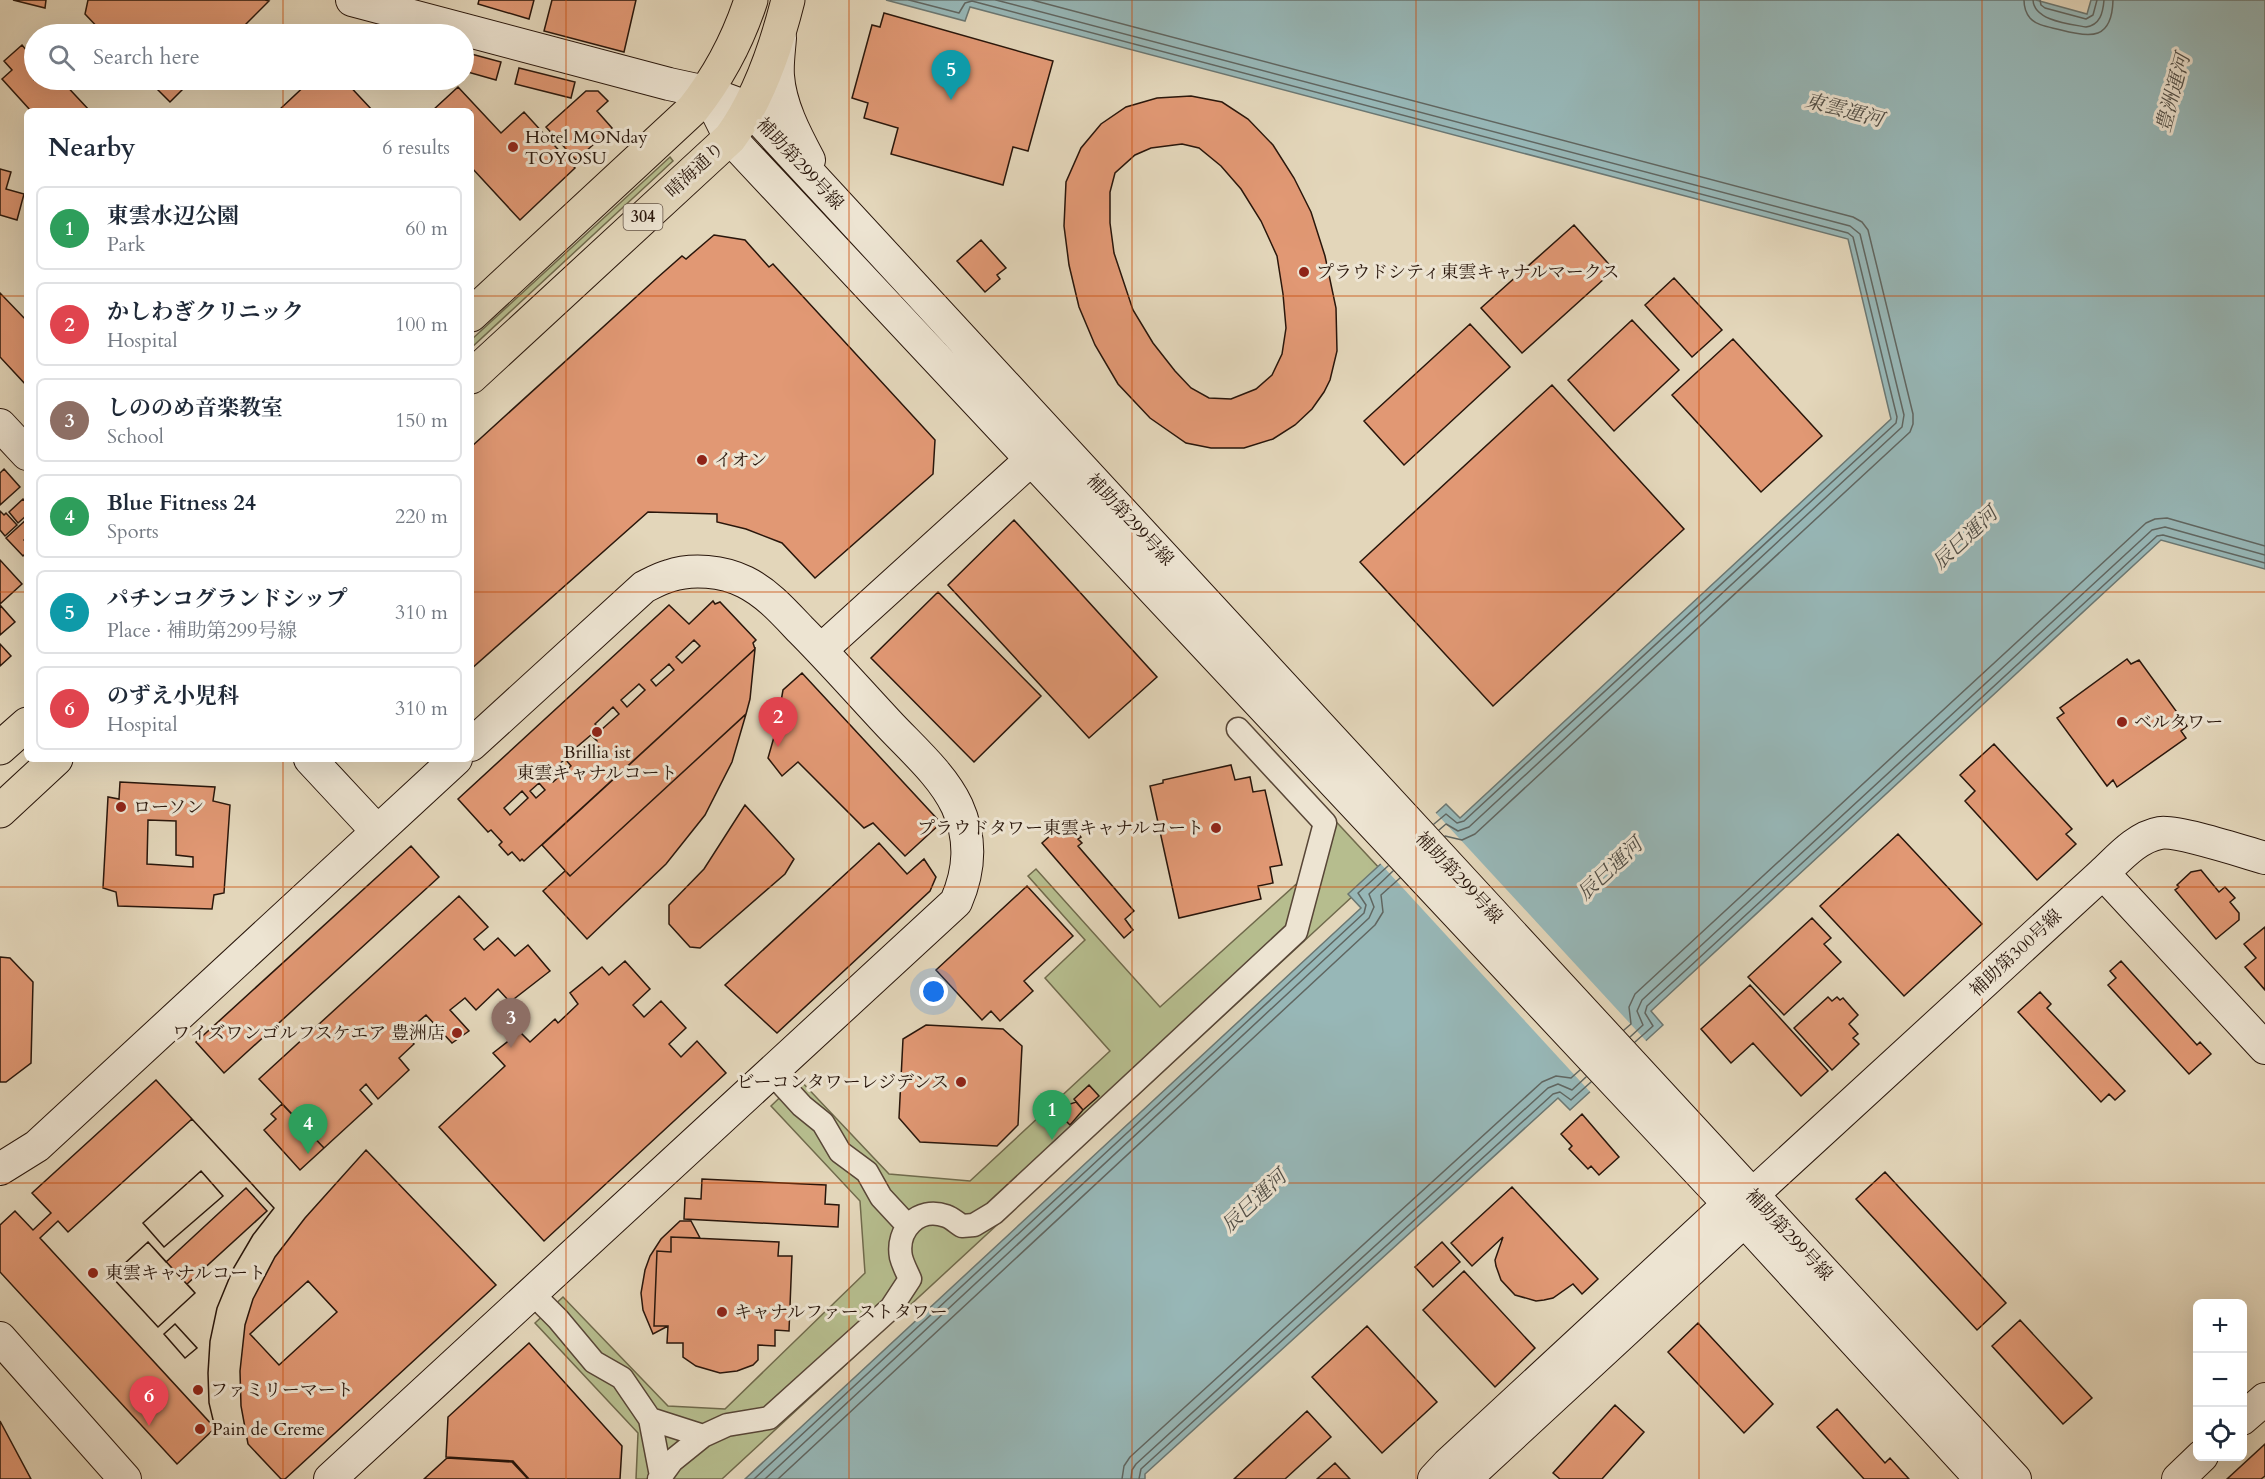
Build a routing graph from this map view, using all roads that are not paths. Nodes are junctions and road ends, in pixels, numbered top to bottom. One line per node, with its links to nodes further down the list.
1 (352, 0): 4 (street)
2 (751, 0): 7 (main road, 304)
3 (788, 0): 6 (main road, 晴海通り / 304)
4 (443, 24)
5 (474, 32): 7 (street)
6 (780, 32): 8 (main road, 晴海通り / 304); 10 (street)
7 (706, 92): 8 (street, 補助第299号線); 9 (street, 補助第299号線); 11 (main road, 304)
8 (749, 108): 9 (main road, 晴海通り / 304); 10 (street, 補助第299号線)
9 (730, 138): 12 (main road, 晴海通り / 304); 16 (street, 補助第299号線)
10 (835, 201): 14 (street, 補助第299号線)
11 (474, 312)
12 (474, 374)
13 (0, 425): 15 (street)
14 (1054, 438): 16 (street); 25 (street, 補助第299号線)
15 (24, 451)
16 (1030, 460): 17 (street); 25 (street, 補助第299号線)
17 (821, 650): 20 (street); 44 (street)
18 (24, 727): 21 (main road)
19 (1238, 729): 34 (street)
20 (474, 742)
21 (0, 748)
22 (53, 762): 26 (main road)
23 (313, 762): 27 (street)
24 (453, 762): 27 (street)
25 (1372, 804): 33 (street, 補助第299号線)
26 (0, 810)
27 (377, 831): 32 (street)
28 (2265, 858): 29 (street, 補助第300号線)
29 (2103, 873): 30 (street); 33 (street, 補助第300号線)
30 (2265, 1048)
31 (781, 1083): 34 (street)
32 (0, 1169)
33 (1742, 1207): 45 (street); 46 (street); 47 (street, 補助第299号線); 48 (street, 補助第299号線)
34 (907, 1225): 40 (street)
35 (543, 1304): 39 (street)
36 (0, 1338): 43 (street)
37 (2265, 1399): 38 (street)
38 (2247, 1415)
39 (650, 1419): 40 (street); 42 (street)
40 (703, 1436): 42 (street)
41 (2197, 1461): 49 (street)
42 (660, 1477)
43 (125, 1479)
44 (330, 1479)
45 (1434, 1479)
46 (1465, 1479)
47 (1981, 1479)
48 (2015, 1479)
49 (2178, 1479)

